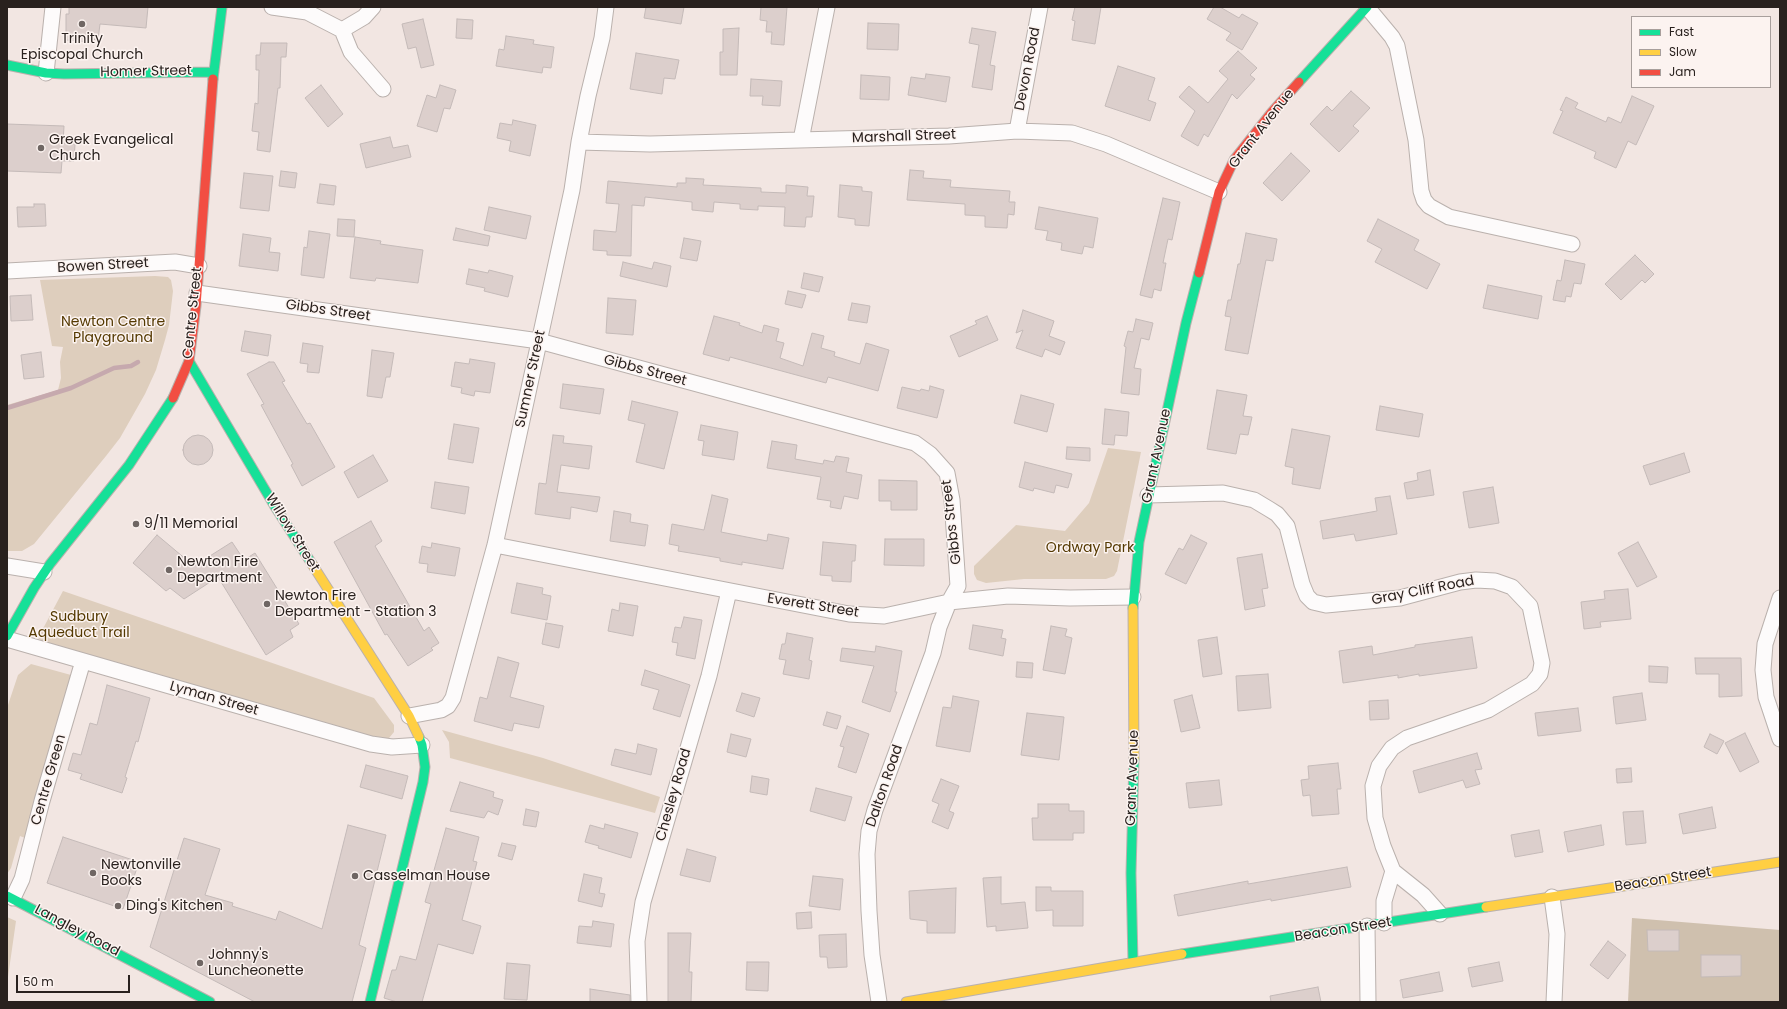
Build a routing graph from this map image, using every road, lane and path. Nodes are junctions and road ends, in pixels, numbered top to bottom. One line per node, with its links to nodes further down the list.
1 (53, 7): 12 (street)
2 (222, 7): 11 (street, Centre Street)
3 (272, 7): 9 (street)
4 (373, 7): 9 (street)
5 (606, 7): 16 (street, Sumner Street)
6 (827, 7): 15 (street)
7 (1040, 7): 14 (street, Devon Road)
8 (1367, 7): 17 (street, Grant Avenue); 18 (street, Grant Avenue)
9 (342, 30): 13 (street)
10 (7, 65): 12 (street, Homer Street)
11 (214, 72): 12 (street, Homer Street); 19 (street, Centre Street)
12 (46, 73)
13 (383, 89)
14 (1017, 131): 15 (street, Marshall Street); 17 (street, Marshall Street)
15 (801, 140): 16 (street, Marshall Street)
16 (579, 142): 22 (street, Sumner Street)
17 (1219, 192): 24 (street, Grant Avenue)
18 (1572, 244)
19 (199, 266): 20 (street, Bowen Street); 21 (street, Centre Street)
20 (7, 271)
21 (197, 293): 22 (street, Gibbs Street); 23 (street, Centre Street)
22 (539, 341): 25 (street, Sumner Street); 31 (street, Gibbs Street)
23 (189, 361): 27 (street, Centre Street); 34 (street, Willow Street)
24 (1148, 495): 29 (street, Grant Avenue); 39 (street, Gray Cliff Road)
25 (495, 545): 28 (street, Everett Street); 34 (street, Sumner Street)
26 (7, 566): 27 (street)
27 (44, 572): 32 (street, Centre Street)
28 (729, 591): 31 (street, Everett Street); 48 (street, Chesley Road)
29 (1133, 597): 31 (street, Everett Street); 45 (street, Grant Avenue)
30 (1780, 598): 35 (street)
31 (949, 602): 49 (street, Dalton Road)
32 (7, 638): 33 (street, Lyman Street)
33 (83, 661): 37 (street, Lyman Street); 40 (street, Centre Green)
34 (409, 716): 37 (street, Willow Street)
35 (1777, 720): 36 (street)
36 (1780, 739)
37 (422, 745): 47 (street)
38 (1780, 862): 41 (street, Beacon Street)
39 (1393, 871): 42 (street, Gray Cliff Road); 43 (street)
40 (10, 897): 46 (street, Langley Road)
41 (1552, 897): 42 (street, Beacon Street); 52 (street)
42 (1440, 914): 43 (street, Beacon Street)
43 (1384, 923): 44 (street, Beacon Street)
44 (1367, 926): 45 (street, Beacon Street); 51 (street)
45 (1133, 962): 50 (street, Beacon Street)
46 (210, 1002)
47 (370, 1002)
48 (639, 1002)
49 (879, 1002)
50 (906, 1002)
51 (1368, 1002)
52 (1554, 1002)

